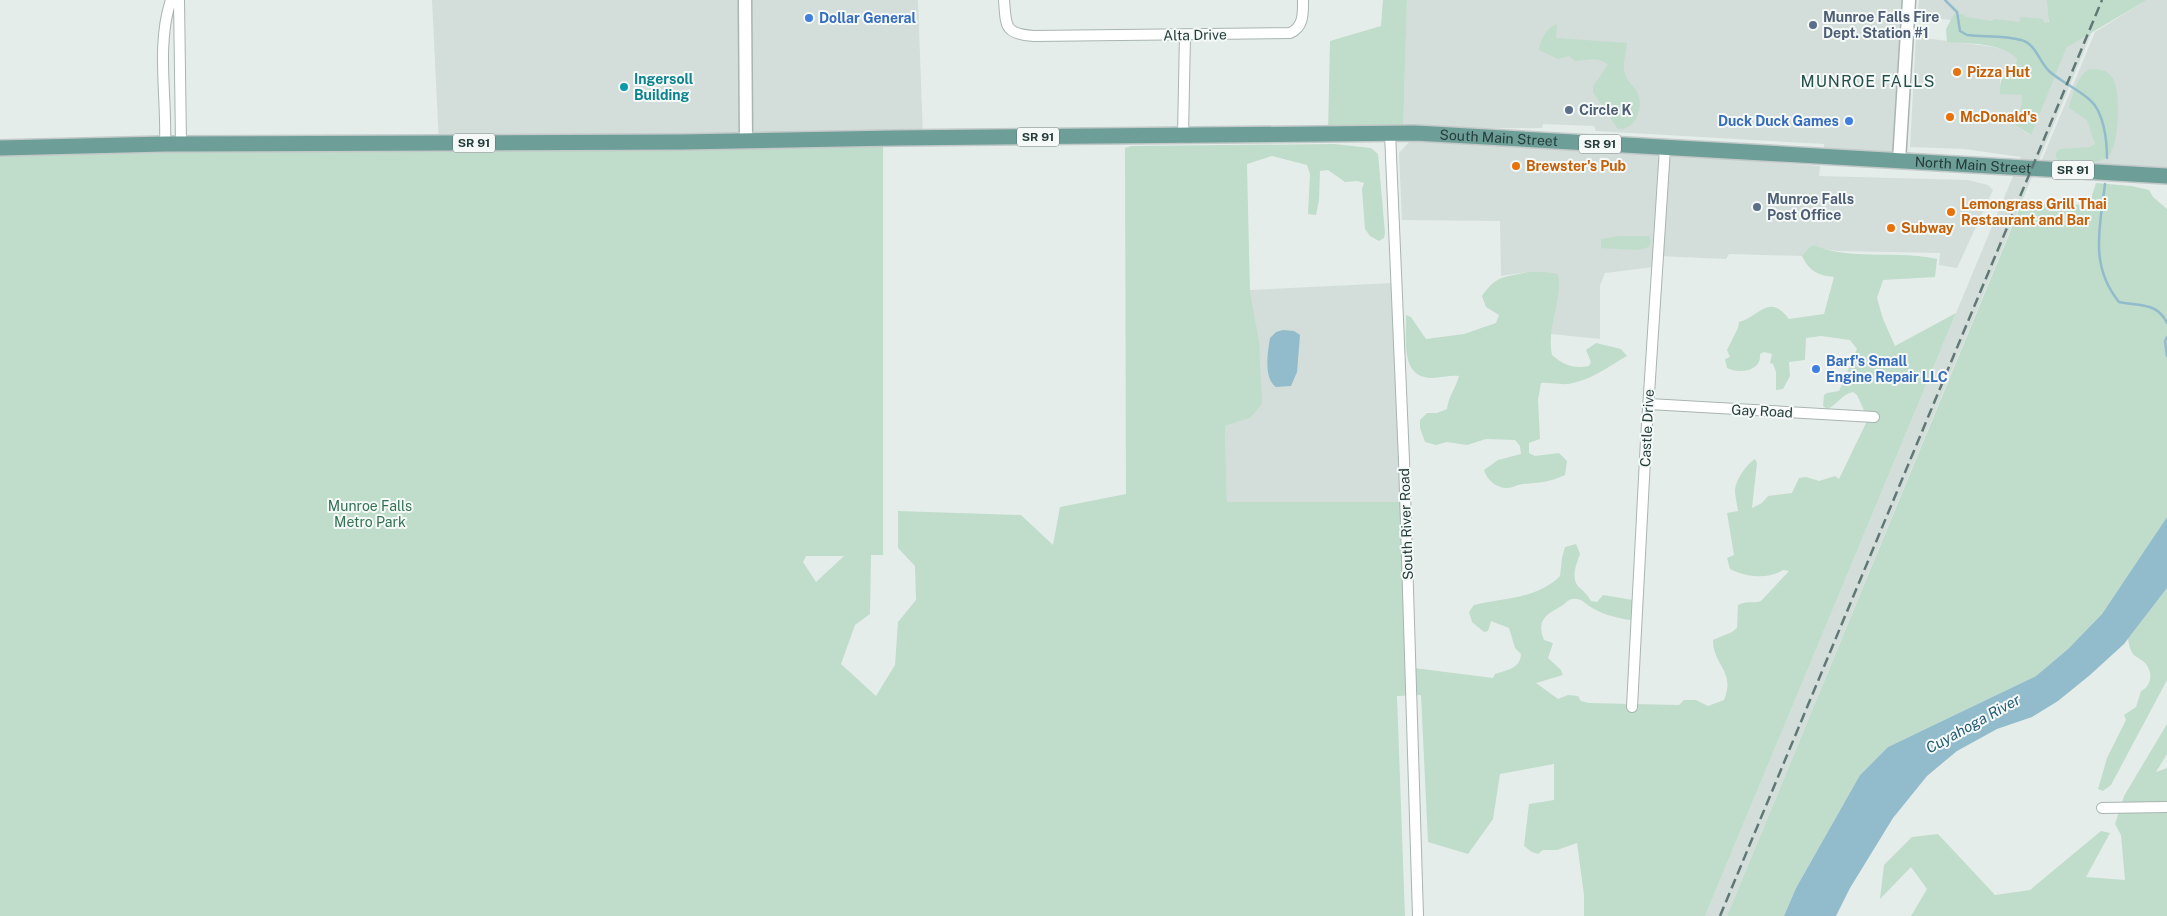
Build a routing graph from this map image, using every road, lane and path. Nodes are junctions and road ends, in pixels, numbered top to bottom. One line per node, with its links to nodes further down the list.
1 (171, 0): 11 (street)
2 (179, 0): 12 (street)
3 (745, 0): 10 (street)
4 (1004, 0): 7 (street, Alta Drive)
5 (1302, 0): 7 (street, Alta Drive)
6 (1910, 0): 15 (street)
7 (1185, 35): 9 (street)
8 (1390, 133): 9 (main road, South Main Street / SR 91); 14 (main road, South Main Street / SR 91); 22 (street, South River Road)
9 (1183, 136): 10 (main road, SR 91)
10 (746, 141): 12 (main road, SR 91)
11 (165, 144): 12 (main road, SR 91); 13 (main road, SR 91)
12 (181, 144)
13 (0, 148)
14 (1665, 148): 15 (main road, South Main Street / SR 91); 17 (street, Castle Drive)
15 (1899, 161): 16 (main road, North Main Street / SR 91)
16 (2167, 176)
17 (1649, 404): 18 (street, Gay Road); 19 (street, Castle Drive)
18 (1874, 418)
19 (1632, 707)
20 (2167, 807): 21 (street)
21 (2102, 808)
22 (1418, 916)

